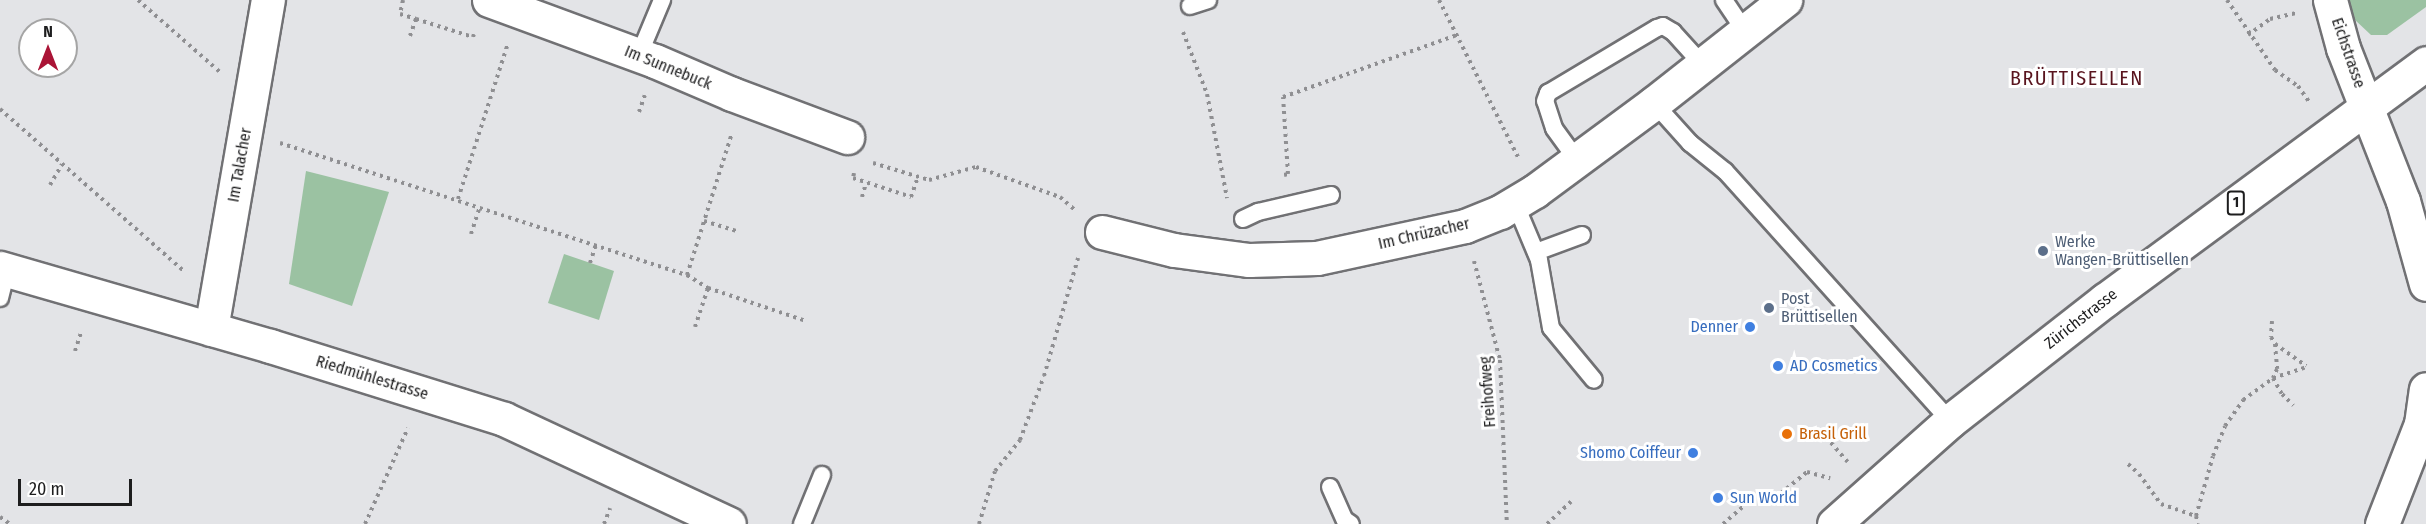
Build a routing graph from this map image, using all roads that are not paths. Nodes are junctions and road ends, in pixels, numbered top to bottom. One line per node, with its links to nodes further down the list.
1 (268, 0): 25 (street, Im Talacher)
2 (662, 0): 10 (lane)
3 (1208, 0): 7 (lane)
4 (1724, 0): 9 (lane)
5 (1785, 0): 9 (street, Im Chrüzacher)
6 (2330, 0): 14 (street, Eichstrasse)
7 (1190, 6)
8 (483, 14): 10 (street, Im Sunnebuck)
9 (1744, 30): 12 (street, Im Chrüzacher)
10 (639, 55): 15 (street, Im Sunnebuck)
11 (2426, 63): 14 (street, Zürichstrasse / 1)
12 (1702, 64): 13 (street, Im Chrüzacher); 16 (lane)
13 (1654, 103): 16 (street, Im Chrüzacher); 28 (lane)
14 (2367, 106): 24 (street, Eichstrasse); 28 (street, Zürichstrasse / 1)
15 (847, 137)
16 (1577, 160): 18 (street, Im Chrüzacher)
17 (1331, 195): 19 (lane)
18 (1525, 197): 20 (street, Im Chrüzacher); 22 (lane)
19 (1243, 219)
20 (1102, 232)
21 (1582, 235): 22 (lane)
22 (1536, 252): 26 (lane)
23 (2, 279): 25 (street, Riedmühlestrasse)
24 (2426, 284)
25 (211, 329): 31 (street, Riedmühlestrasse)
26 (1594, 380)
27 (2426, 389): 35 (street)
28 (1950, 421): 34 (street, Zürichstrasse / 1)
29 (822, 476): 32 (lane)
30 (1330, 487): 33 (lane)
31 (729, 524)
32 (802, 524)
33 (1351, 524)
34 (1834, 524)
35 (2382, 524)

